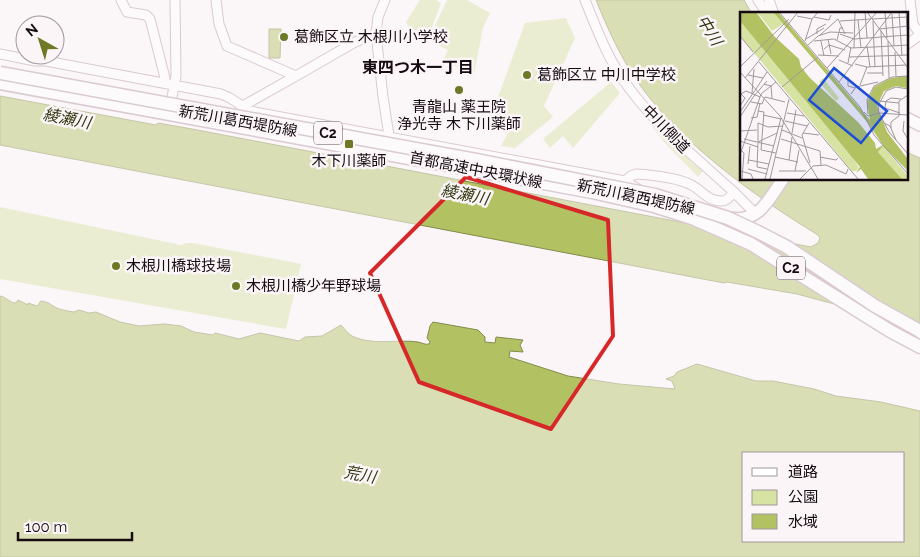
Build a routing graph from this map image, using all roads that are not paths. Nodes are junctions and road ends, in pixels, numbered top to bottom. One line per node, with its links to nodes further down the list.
1 (122, 0): 18 (street)
2 (175, 0): 19 (street)
3 (216, 0): 16 (street)
4 (385, 0): 11 (street)
5 (584, 0): 29 (street, 中川側道)
6 (758, 0): 9 (street)
7 (769, 0): 10 (street)
8 (910, 0): 12 (street)
9 (766, 12)
10 (773, 12)
11 (376, 34): 16 (street); 25 (street)
12 (920, 35): 13 (street)
13 (908, 44)
14 (0, 54): 18 (street)
15 (0, 74): 21 (main road, 新荒川葛西堤防線); 32 (highway, 首都高速中央環状線 / C2, bridge)
16 (296, 76): 20 (street)
17 (0, 83): 33 (highway, 首都高速中央環状線 / C2)
18 (164, 83): 19 (street)
19 (175, 86): 20 (street); 21 (street)
20 (239, 104): 23 (street); 25 (street)
21 (170, 108): 23 (main road, 新荒川葛西堤防線)
22 (908, 119): 24 (main road)
23 (235, 120): 26 (main road, 新荒川葛西堤防線)
24 (920, 125)
25 (389, 138): 26 (street); 28 (street)
26 (392, 150): 30 (main road, 新荒川葛西堤防線)
27 (782, 180): 31 (main road)
28 (625, 181): 29 (street); 30 (street)
29 (734, 192): 31 (street, 中川側道)
30 (646, 198): 31 (main road, 新荒川葛西堤防線)
31 (759, 212)
32 (920, 331)
33 (920, 348)

